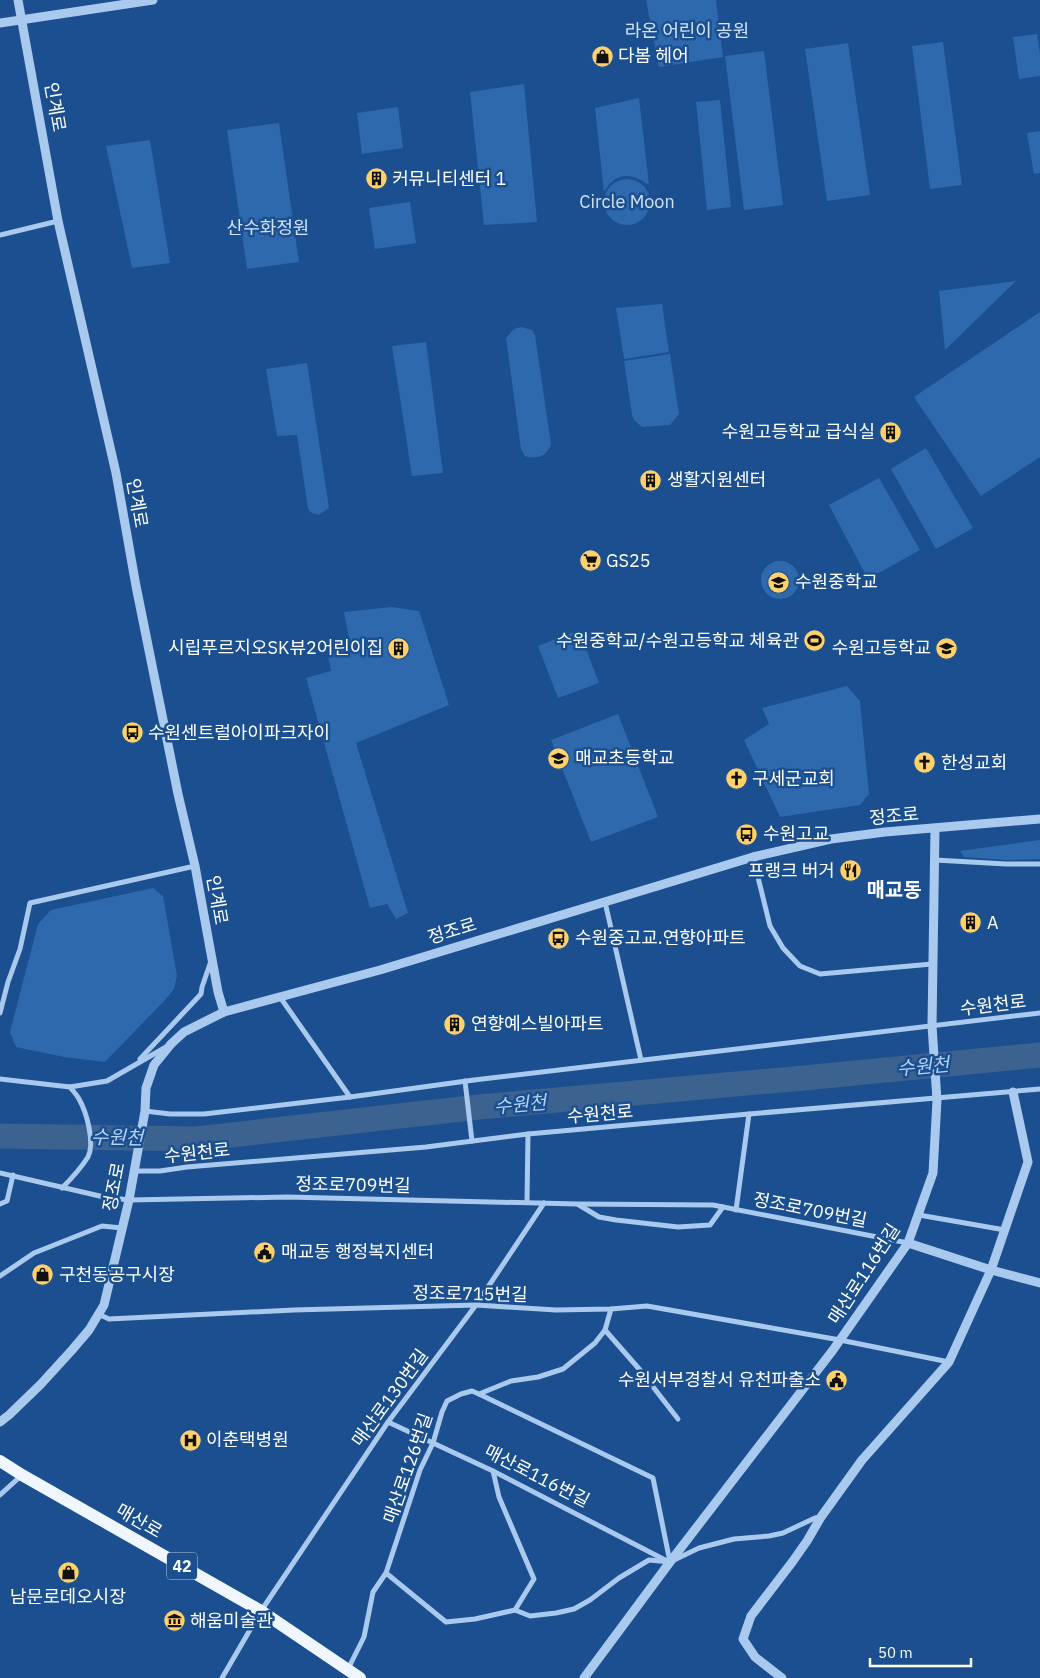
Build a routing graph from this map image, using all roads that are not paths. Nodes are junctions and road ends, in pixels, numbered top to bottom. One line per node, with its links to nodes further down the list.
1 (18, 0): 3 (street, 인계로)
2 (153, 0): 3 (street)
3 (23, 21): 4 (street); 5 (street, 인계로)
4 (0, 23)
5 (58, 221): 6 (street); 12 (street, 인계로)
6 (0, 235)
7 (1040, 819): 8 (street, 정조로)
8 (935, 829): 9 (street, 정조로); 10 (street, 매산로116번길)
9 (753, 857): 13 (street, 정조로); 15 (street)
10 (935, 860): 11 (street); 15 (street, 매산로116번길)
11 (1040, 864)
12 (195, 866): 14 (street, 인계로); 18 (street)
13 (605, 902): 16 (street, 정조로); 22 (street)
14 (212, 958): 17 (street, 인계로); 23 (street)
15 (932, 964): 20 (street, 매산로116번길)
16 (280, 997): 17 (street, 정조로); 30 (street)
17 (224, 1012): 21 (street, 정조로)
18 (0, 1013)
19 (1040, 1013): 20 (street, 수원천로)
20 (932, 1026): 22 (street, 수원천로); 29 (street, 매산로116번길)
21 (171, 1044): 23 (street); 32 (street, 정조로)
22 (641, 1060): 25 (street, 수원천로)
23 (136, 1063): 26 (street)
24 (0, 1079): 26 (street)
25 (465, 1081): 30 (street, 수원천로); 34 (street)
26 (70, 1086): 38 (street)
27 (1040, 1089): 28 (street, 수원천로)
28 (1014, 1092): 29 (street, 수원천로); 48 (street)
29 (936, 1094): 31 (street, 수원천로); 46 (street, 매산로116번길)
30 (350, 1097): 32 (street, 수원천로)
31 (749, 1114): 33 (street, 수원천로); 45 (street, 정조로709번길)
32 (144, 1115): 35 (street, 정조로)
33 (528, 1134): 34 (street, 수원천로); 40 (street)
34 (472, 1141): 35 (street, 수원천로)
35 (134, 1168): 39 (street, 정조로)
36 (0, 1173): 37 (street)
37 (13, 1175): 38 (street); 42 (street)
38 (62, 1188): 39 (street)
39 (129, 1200): 40 (street, 정조로709번길); 47 (street, 정조로)
40 (527, 1202): 41 (street, 정조로709번길)
41 (544, 1203): 43 (street, 정조로709번길); 53 (street, 매산로130번길)
42 (0, 1204)
43 (577, 1204): 44 (street, 정조로709번길); 44 (street, 정조로709번길)
44 (723, 1207): 45 (street, 정조로709번길)
45 (736, 1210): 49 (street, 정조로709번길)
46 (919, 1215): 48 (street); 49 (street, 매산로116번길)
47 (122, 1228): 51 (street); 55 (street, 정조로)
48 (1005, 1230): 50 (street)
49 (908, 1243): 50 (street); 57 (street, 매산로116번길)
50 (991, 1270): 52 (street); 58 (street)
51 (0, 1276)
52 (1040, 1283)
53 (476, 1306): 54 (street, 정조로715번길); 55 (street, 정조로715번길); 62 (street, 매산로130번길)
54 (612, 1309): 56 (street); 57 (street, 정조로715번길)
55 (98, 1314): 61 (street, 정조로)
56 (605, 1330): 59 (street, 매산로126번길); 60 (street)
57 (840, 1340): 58 (street, 정조로715번길); 69 (street, 매산로116번길)
58 (949, 1362): 68 (street)
59 (479, 1394): 63 (street, 매산로126번길); 69 (street)
60 (678, 1419)
61 (0, 1422)
62 (388, 1422): 63 (street, 매산로116번길); 72 (street, 매산로130번길)
63 (433, 1443): 65 (street, 매산로116번길); 70 (street, 매산로126번길)
64 (0, 1461): 66 (main road, 매산로 / 42)
65 (493, 1471): 69 (street, 매산로116번길); 71 (street)
66 (22, 1475): 67 (street); 72 (main road, 매산로 / 42)
67 (0, 1495)
68 (821, 1517): 69 (street, 매산로116번길); 77 (street)
69 (670, 1562): 71 (street, 매산로116번길); 76 (street, 매산로116번길)
70 (386, 1573): 71 (street); 73 (street, 매산로126번길)
71 (514, 1610)
72 (260, 1611): 73 (main road, 매산로 / 42); 74 (street, 매산로130번길)
73 (348, 1670): 75 (main road, 매산로 / 42)
74 (222, 1678)
75 (360, 1678)
76 (584, 1678)
77 (782, 1678)

